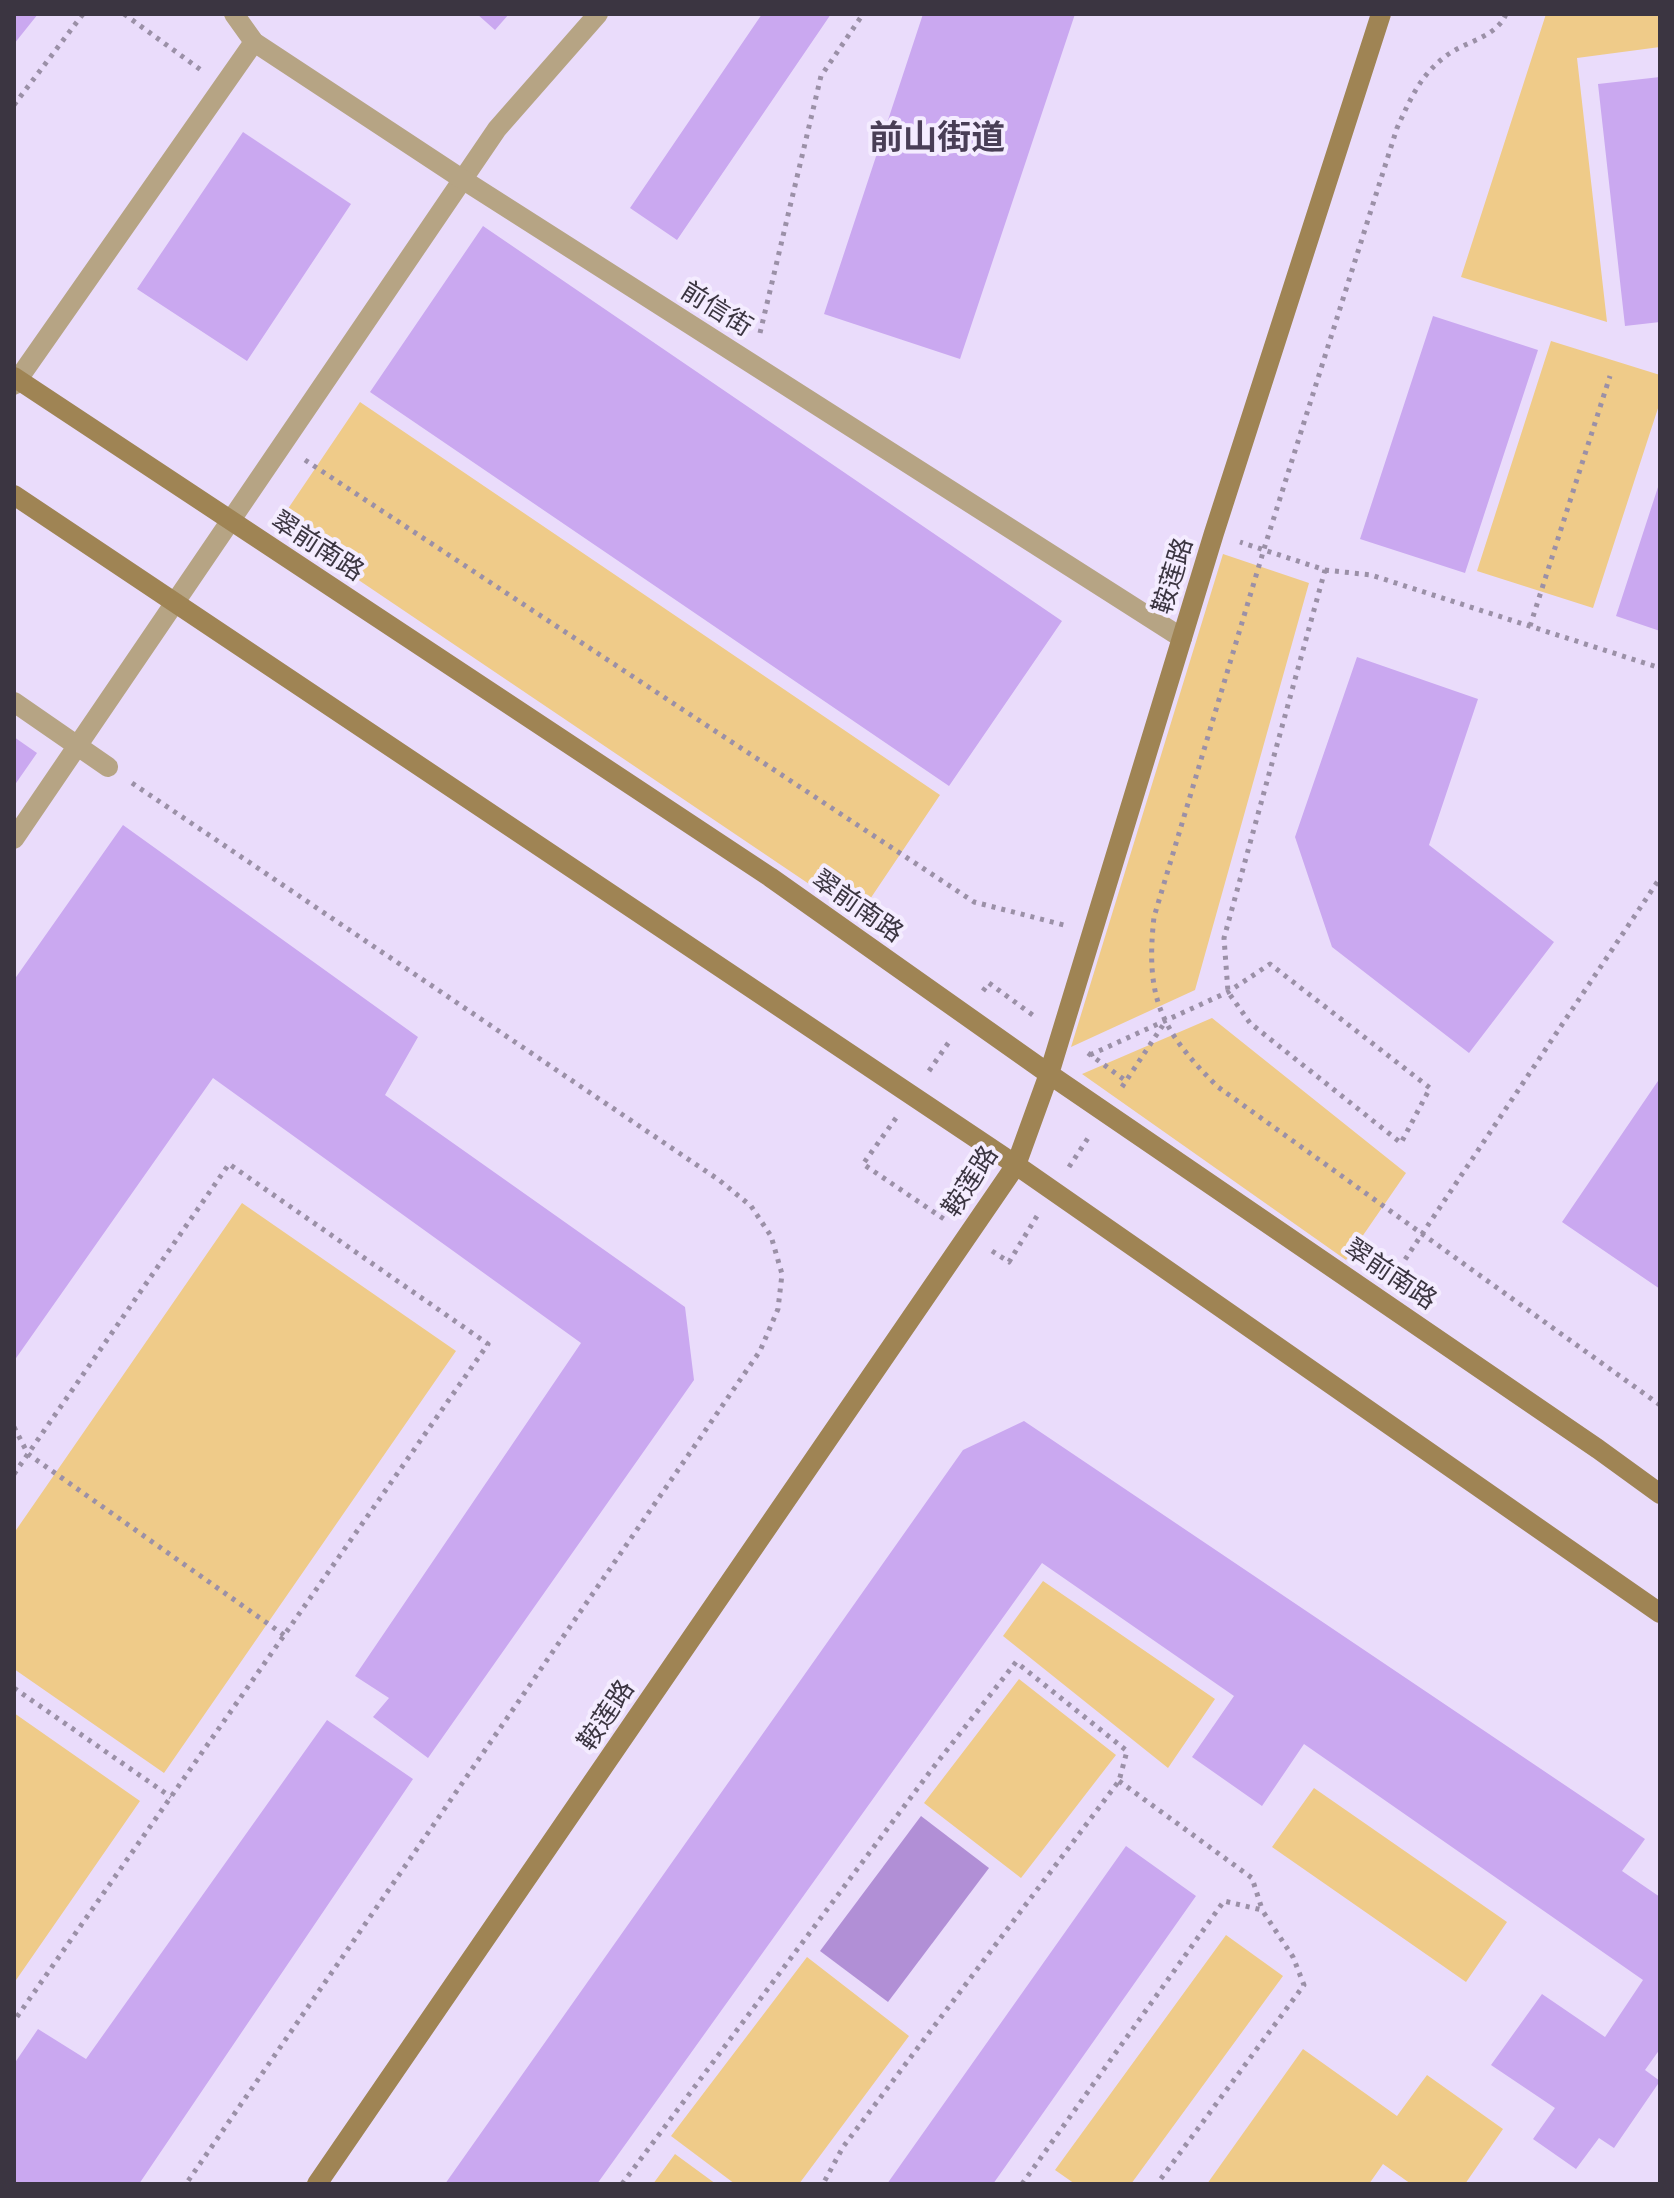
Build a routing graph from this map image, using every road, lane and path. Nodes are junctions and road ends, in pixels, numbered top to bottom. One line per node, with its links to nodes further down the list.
1 (83, 14): 10 (path)
2 (124, 14): 9 (path)
3 (234, 14): 8 (street, 前信街)
4 (598, 14): 11 (street)
5 (863, 14): 12 (path)
6 (1381, 14): 18 (main road, 鞍莲路)
7 (1506, 14): 19 (path)
8 (254, 42): 9 (street); 11 (street, 前信街)
9 (223, 86): 14 (street)
10 (14, 105)
11 (462, 179): 12 (street, 前信街); 15 (street)
12 (753, 364): 23 (street, 前信街)
13 (1610, 376): 22 (path)
14 (15, 380): 17 (main road, 翠前南路)
15 (281, 444): 17 (street); 30 (path)
16 (14, 495): 21 (main road)
17 (229, 521): 21 (street); 34 (main road, 翠前南路)
18 (1214, 533): 19 (path); 23 (main road, 鞍莲路)
19 (1264, 549): 20 (path); 32 (path)
20 (1325, 570): 22 (path); 31 (path)
21 (173, 602): 26 (street); 35 (main road)
22 (1530, 626): 24 (path)
23 (1182, 638): 30 (main road, 鞍莲路)
24 (1660, 668)
25 (14, 702): 26 (street)
26 (76, 747): 27 (street); 28 (street)
27 (108, 767): 50 (path)
28 (14, 839)
29 (1660, 878): 36 (path)
30 (1093, 932): 34 (main road, 鞍莲路)
31 (1228, 992): 31 (path); 32 (path)
32 (1165, 1021): 33 (path); 36 (path)
33 (1090, 1055)
34 (1049, 1074): 35 (main road, 鞍莲路); 37 (main road, 翠前南路)
35 (1016, 1165): 43 (main road); 51 (main road, 鞍莲路)
36 (1421, 1234): 37 (path); 38 (path)
37 (1379, 1299): 42 (main road, 翠前南路)
38 (1660, 1405)
39 (14, 1427): 40 (path)
40 (28, 1454): 41 (path); 44 (path); 44 (path)
41 (14, 1474)
42 (1660, 1494)
43 (1660, 1613)
44 (284, 1635): 47 (path)
45 (14, 1688): 47 (path)
46 (1119, 1781): 48 (path); 52 (path); 53 (path)
47 (171, 1797): 49 (path)
48 (1262, 1910): 54 (path); 55 (path)
49 (14, 2021)
50 (186, 2184)
51 (317, 2184)
52 (622, 2184)
53 (823, 2184)
54 (1022, 2184)
55 (1157, 2184)

